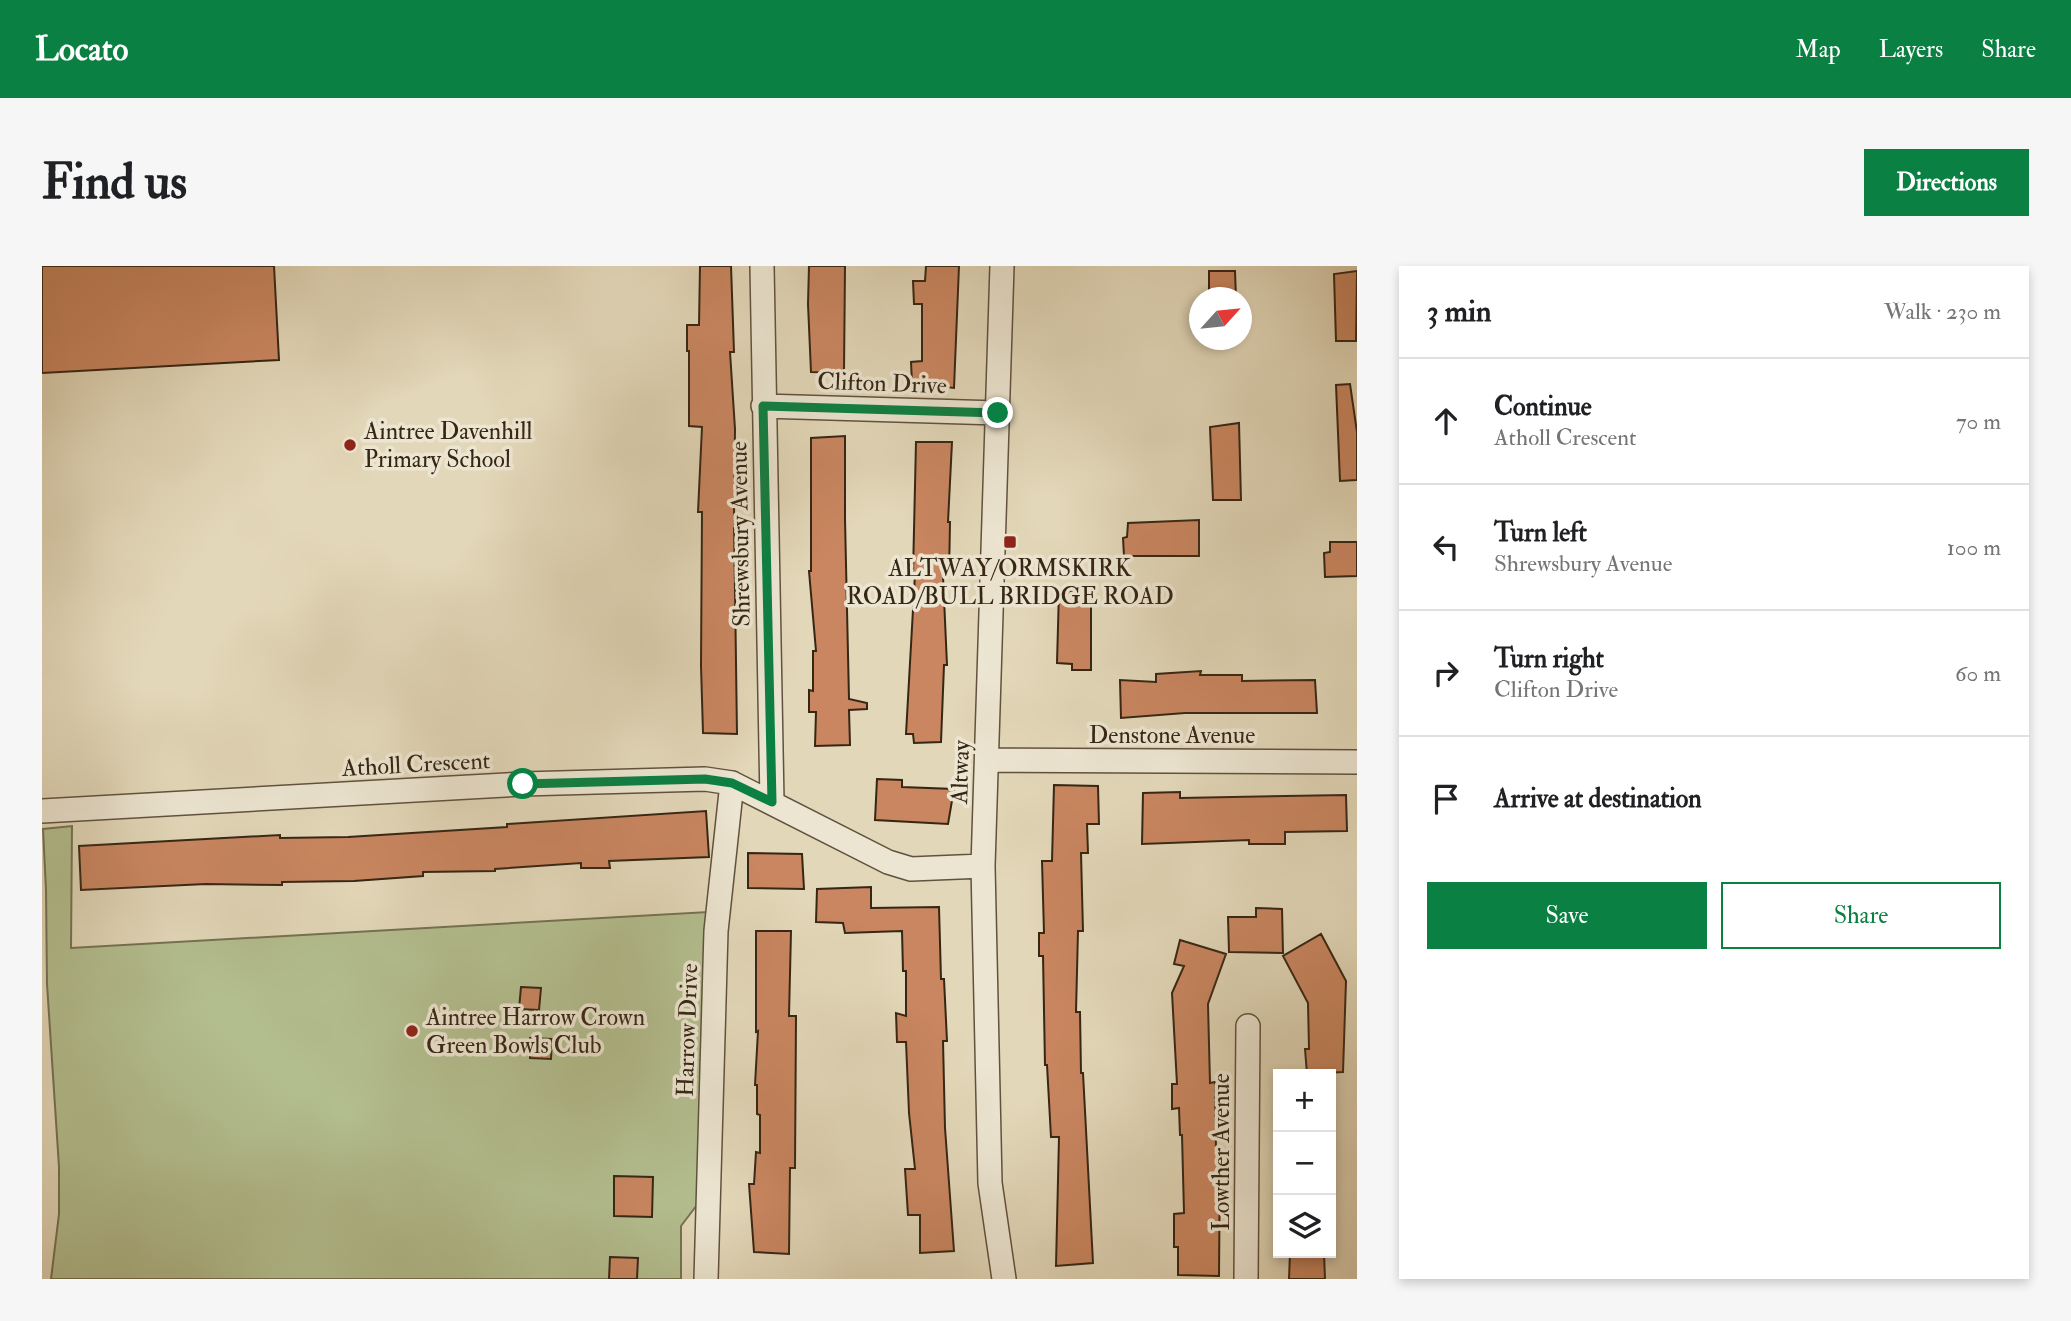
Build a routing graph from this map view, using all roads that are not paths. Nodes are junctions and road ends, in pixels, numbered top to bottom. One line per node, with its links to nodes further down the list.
1 (762, 266): 3 (street, Shrewsbury Avenue)
2 (1002, 266): 4 (street, Altway)
3 (763, 406): 4 (street, Clifton Drive); 8 (street, Shrewsbury Avenue)
4 (998, 413): 5 (street, Altway)
5 (987, 760): 6 (street, Denstone Avenue); 10 (street, Altway)
6 (1357, 761)
7 (732, 783): 8 (street, Atholl Crescent); 9 (street, Atholl Crescent); 12 (street, Harrow Drive)
8 (772, 802): 10 (street, Atholl Crescent)
9 (42, 811)
10 (983, 866): 13 (street, Altway)
11 (1248, 1026): 14 (street, Lowther Avenue)
12 (706, 1279)
13 (1004, 1279)
14 (1246, 1279)

